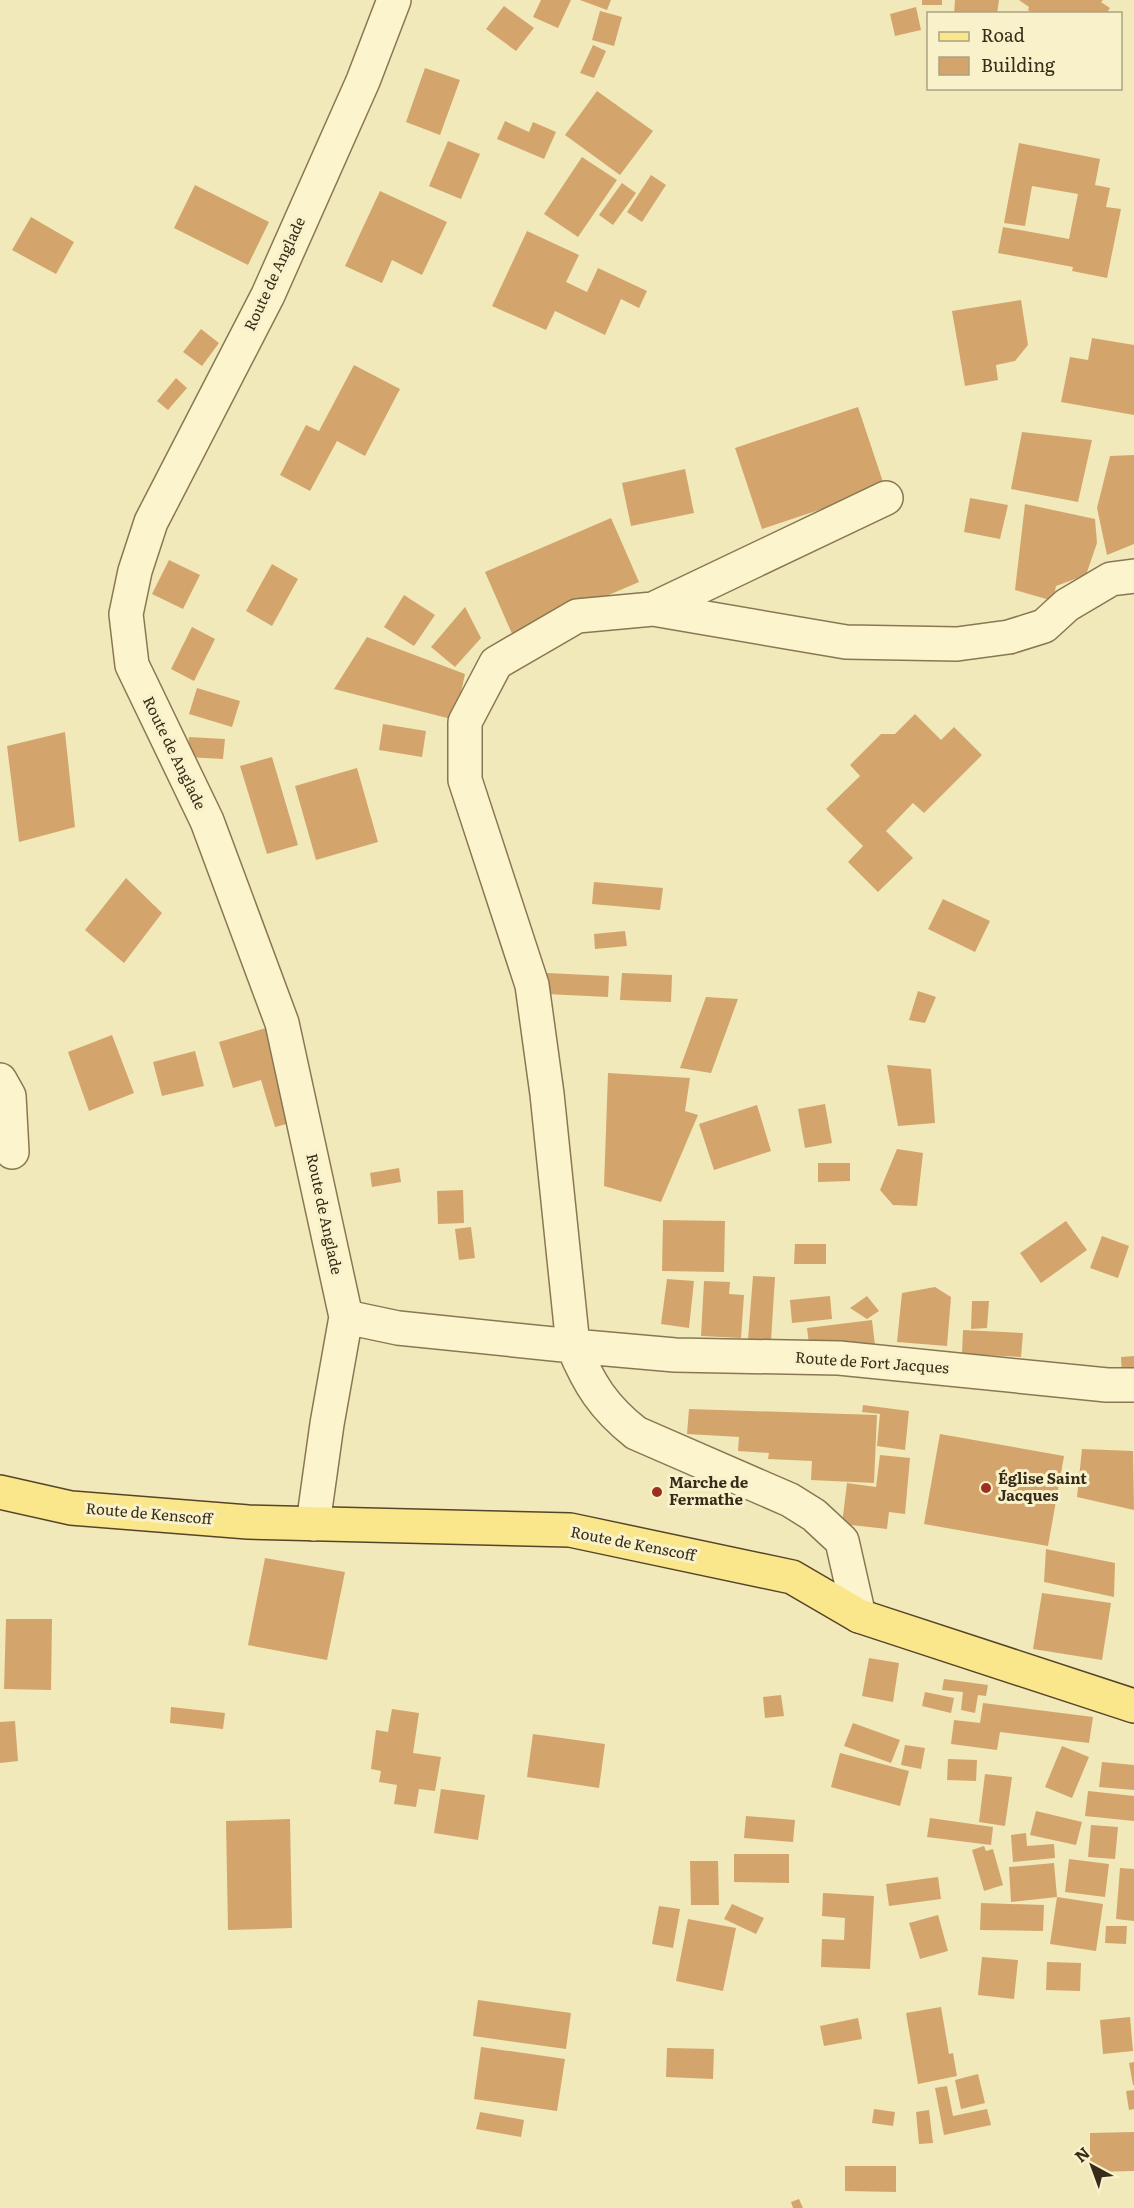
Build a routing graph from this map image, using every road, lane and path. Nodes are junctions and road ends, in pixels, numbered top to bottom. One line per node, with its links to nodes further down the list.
1 (394, 0): 7 (street, Route de Anglade)
2 (886, 498): 4 (street)
3 (1134, 576): 4 (street)
4 (653, 609): 8 (street)
5 (0, 1080): 6 (street)
6 (12, 1152)
7 (346, 1317): 8 (street); 11 (street)
8 (573, 1346): 9 (street, Route de Fort Jacques); 12 (street)
9 (1134, 1385)
10 (0, 1492): 11 (main road, Route de Kenscoff)
11 (313, 1524): 12 (main road, Route de Kenscoff)
12 (859, 1616): 13 (main road, Route de Kenscoff)
13 (1134, 1706)

